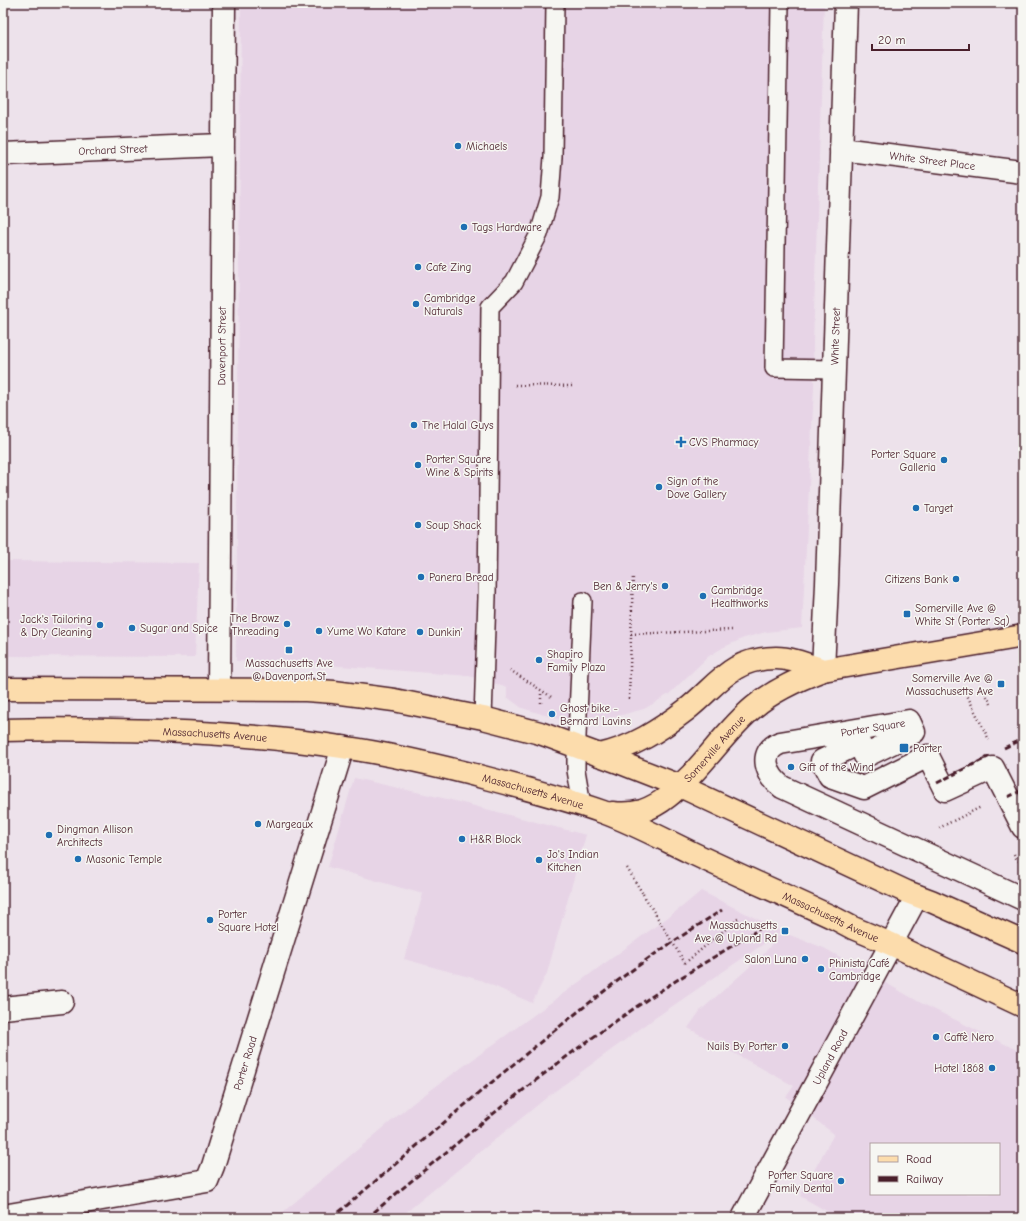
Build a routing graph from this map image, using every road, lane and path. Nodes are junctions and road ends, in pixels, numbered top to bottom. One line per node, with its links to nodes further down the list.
1 (224, 3): 5 (street, Davenport Street)
2 (555, 3): 27 (lane)
3 (780, 3): 9 (lane)
4 (846, 3): 6 (street, White Street)
5 (222, 145): 7 (street, Orchard Street); 20 (street, Davenport Street)
6 (842, 148): 8 (street, White Street Place); 9 (street, White Street)
7 (3, 154)
8 (1023, 172)
9 (835, 363): 18 (street, White Street)
10 (515, 386): 11 (path)
11 (572, 386)
12 (633, 575): 15 (path)
13 (583, 601): 29 (lane)
14 (732, 630): 15 (path)
15 (631, 634): 24 (path)
16 (1023, 636): 18 (main road, Somerville Avenue)
17 (506, 668): 23 (path)
18 (823, 670): 31 (main road, Somerville Avenue); 32 (main road, Somerville Avenue)
19 (3, 689): 20 (main road)
20 (219, 689): 27 (main road)
21 (983, 689): 25 (path)
22 (966, 693): 26 (path)
23 (554, 699)
24 (629, 699)
25 (991, 704)
26 (977, 714)
27 (483, 718): 29 (main road)
28 (3, 730): 30 (main road, Massachusetts Avenue)
29 (576, 746): 31 (main road); 33 (lane)
30 (343, 747): 33 (main road, Massachusetts Avenue); 44 (street, Porter Road)
31 (599, 755): 32 (main road)
32 (680, 786): 33 (main road, Somerville Avenue); 36 (main road)
33 (592, 809): 40 (main road, Massachusetts Avenue)
34 (1023, 827): 37 (street, Porter Square)
35 (627, 868): 38 (path, bridge)
36 (917, 896): 39 (main road); 40 (street, Upland Road)
37 (1023, 899)
38 (739, 918)
39 (1023, 942)
40 (891, 944): 42 (main road, Massachusetts Avenue); 45 (street, Upland Road)
41 (62, 1002): 43 (street)
42 (1023, 1006)
43 (3, 1008)
44 (3, 1216)
45 (743, 1218)

